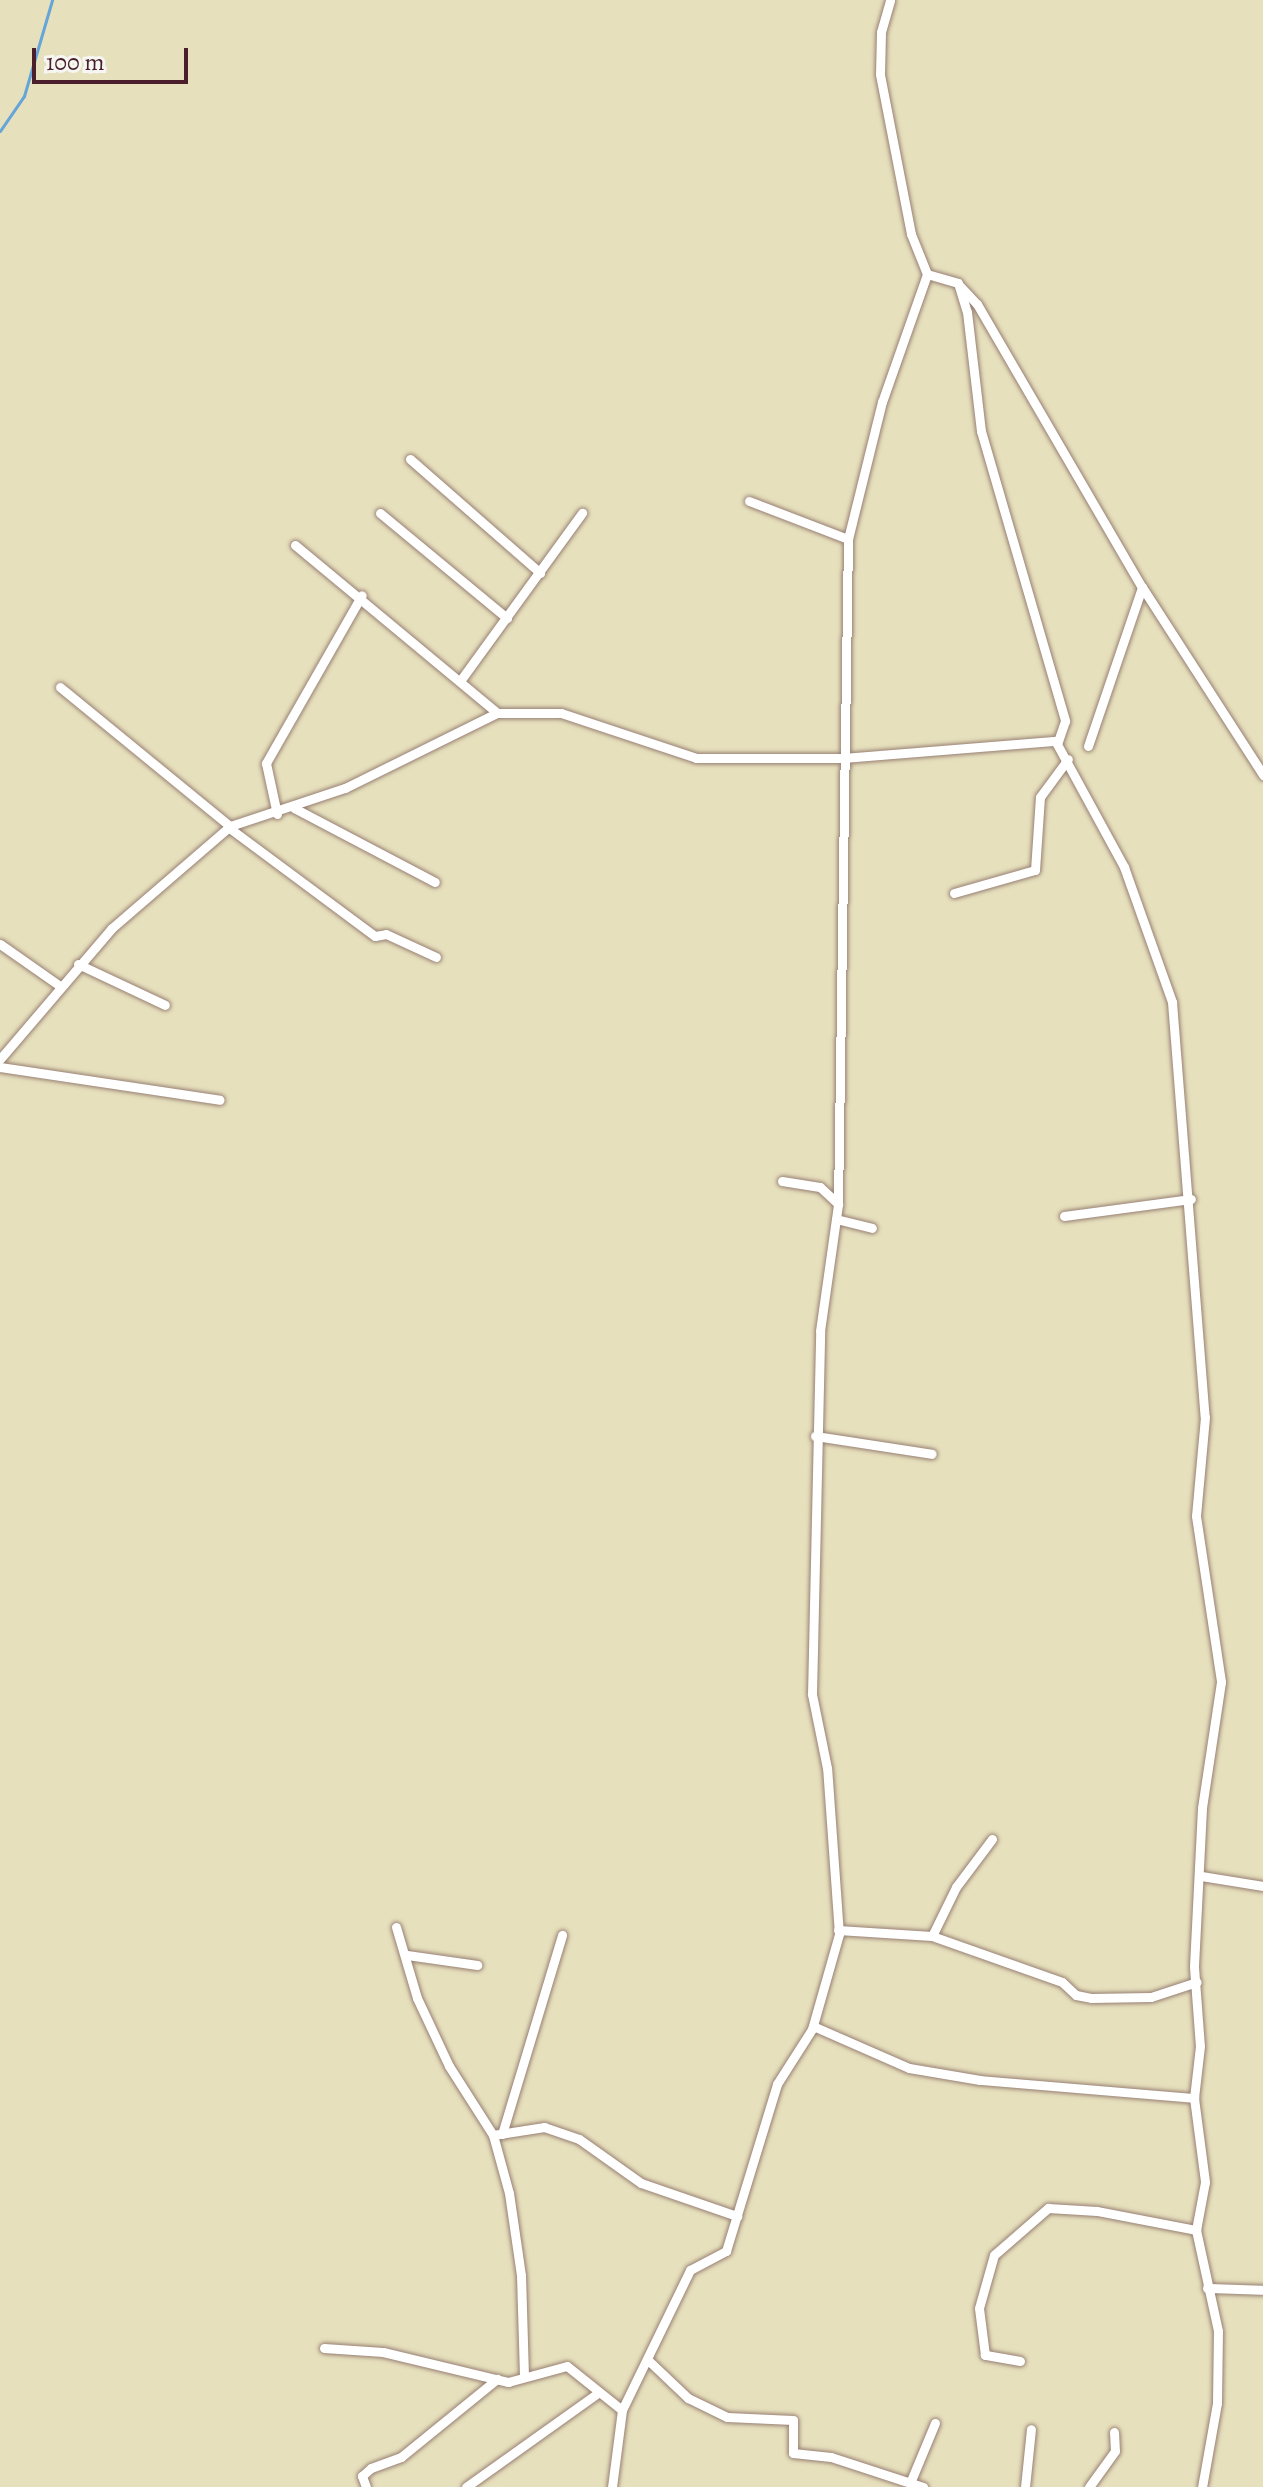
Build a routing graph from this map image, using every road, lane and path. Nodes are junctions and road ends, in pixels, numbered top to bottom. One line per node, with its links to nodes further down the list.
1 (890, 0): 2 (street)
2 (927, 274): 3 (street); 8 (street)
3 (958, 283): 11 (street); 17 (street)
4 (410, 459): 10 (street)
5 (749, 501): 8 (street)
6 (380, 513): 13 (street)
7 (582, 513): 10 (street)
8 (848, 539): 19 (street)
9 (295, 545): 12 (street)
10 (540, 573): 13 (street)
11 (1142, 587): 18 (street); 21 (street)
12 (362, 595): 14 (street); 23 (street)
13 (507, 618): 14 (street)
14 (460, 681): 16 (street)
15 (60, 687): 24 (street)
16 (497, 713): 19 (street); 22 (street)
17 (1056, 741): 19 (street); 20 (street)
18 (1088, 746)
19 (843, 758): 37 (street)
20 (1068, 759): 26 (street); 36 (street)
21 (1263, 775)
22 (294, 808): 23 (street); 25 (street)
23 (277, 814): 24 (street)
24 (229, 827): 28 (street); 29 (street)
25 (435, 882)
26 (954, 893)
27 (0, 944): 30 (street)
28 (436, 957)
29 (78, 964): 30 (street); 31 (street)
30 (60, 986): 32 (street)
31 (165, 1005)
32 (0, 1059)
33 (0, 1067): 34 (street)
34 (220, 1100)
35 (782, 1181): 37 (street)
36 (1191, 1199): 38 (street); 44 (street)
37 (838, 1204): 39 (street)
38 (1064, 1216)
39 (836, 1219): 40 (street); 41 (street)
40 (872, 1228)
41 (815, 1436): 42 (street); 47 (street)
42 (932, 1454)
43 (992, 1839): 49 (street)
44 (1201, 1876): 45 (street); 52 (street)
45 (1263, 1886)
46 (396, 1927): 50 (street)
47 (838, 1930): 49 (street); 53 (street)
48 (562, 1935): 55 (street)
49 (932, 1936): 52 (street)
50 (407, 1955): 51 (street); 55 (street)
51 (477, 1965)
52 (1197, 1982): 54 (street)
53 (813, 2026): 54 (street); 56 (street)
54 (1194, 2098): 57 (street)
55 (497, 2134): 56 (street); 63 (street)
56 (737, 2216): 61 (street)
57 (1196, 2230): 58 (street); 62 (street)
58 (1207, 2288): 59 (street); 77 (street)
59 (1263, 2290)
60 (324, 2348): 64 (street)
61 (649, 2361): 66 (street); 70 (street)
62 (1020, 2361)
63 (524, 2377): 64 (street); 65 (street)
64 (497, 2379): 71 (street)
65 (599, 2392): 66 (street); 72 (street)
66 (622, 2410): 73 (street)
67 (935, 2423): 70 (street)
68 (1031, 2429): 75 (street)
69 (1114, 2432): 76 (street)
70 (910, 2483): 74 (street)
71 (366, 2487)
72 (466, 2487)
73 (612, 2487)
74 (923, 2487)
75 (1025, 2487)
76 (1089, 2487)
77 (1202, 2487)

